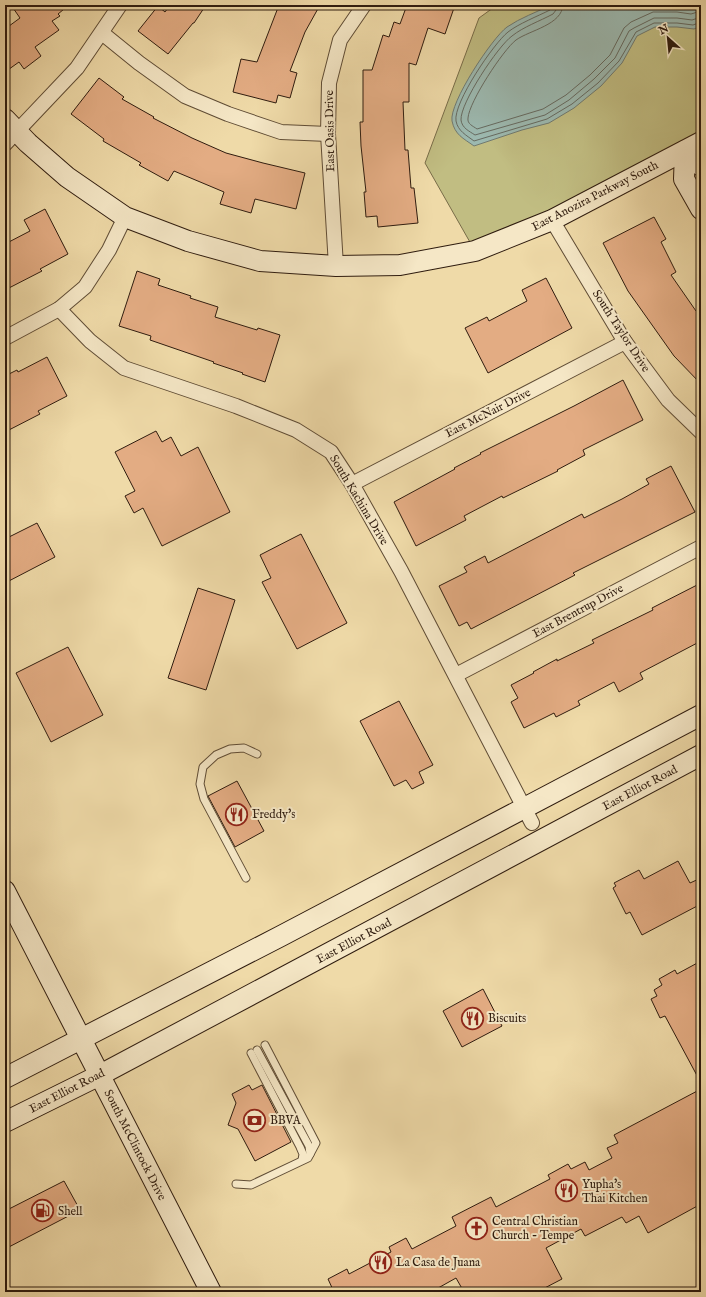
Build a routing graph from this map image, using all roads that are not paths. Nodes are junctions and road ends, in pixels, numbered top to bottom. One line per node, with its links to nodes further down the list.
1 (120, 5): 3 (street)
2 (364, 5): 5 (street, East Oasis Drive)
3 (102, 33): 4 (street); 5 (street)
4 (9, 131): 9 (main road, East Anozira Parkway South)
5 (328, 134): 11 (street, East Oasis Drive)
6 (693, 146): 7 (main road); 8 (main road); 10 (main road, East Anozira Parkway South)
7 (701, 166)
8 (701, 209)
9 (125, 218): 11 (main road, East Anozira Parkway South); 12 (street)
10 (552, 220): 11 (main road, East Anozira Parkway South); 14 (street, South Taylor Drive)
11 (336, 266)
12 (59, 309): 13 (street); 16 (street, South Kachina Drive)
13 (5, 338)
14 (625, 342): 15 (street, South Taylor Drive); 16 (street, East McNair Drive)
15 (701, 432)
16 (352, 484): 18 (street, South Kachina Drive)
17 (701, 547): 18 (street, East Brentrup Drive)
18 (456, 675): 22 (street, South Kachina Drive)
19 (701, 715): 22 (main road)
20 (257, 754): 23 (lane)
21 (701, 755): 27 (main road, East Elliot Road)
22 (529, 816): 25 (main road)
23 (246, 878)
24 (5, 891): 25 (main road, South McClintock Drive)
25 (82, 1040): 27 (main road, South McClintock Drive); 28 (main road)
26 (266, 1046): 30 (lane)
27 (100, 1075): 29 (main road, East Elliot Road); 34 (main road, South McClintock Drive)
28 (5, 1078)
29 (5, 1122)
30 (310, 1154): 31 (lane); 31 (lane)
31 (302, 1160): 32 (lane)
32 (236, 1184)
33 (701, 1289): 35 (lane)
34 (211, 1292)
35 (695, 1292)

